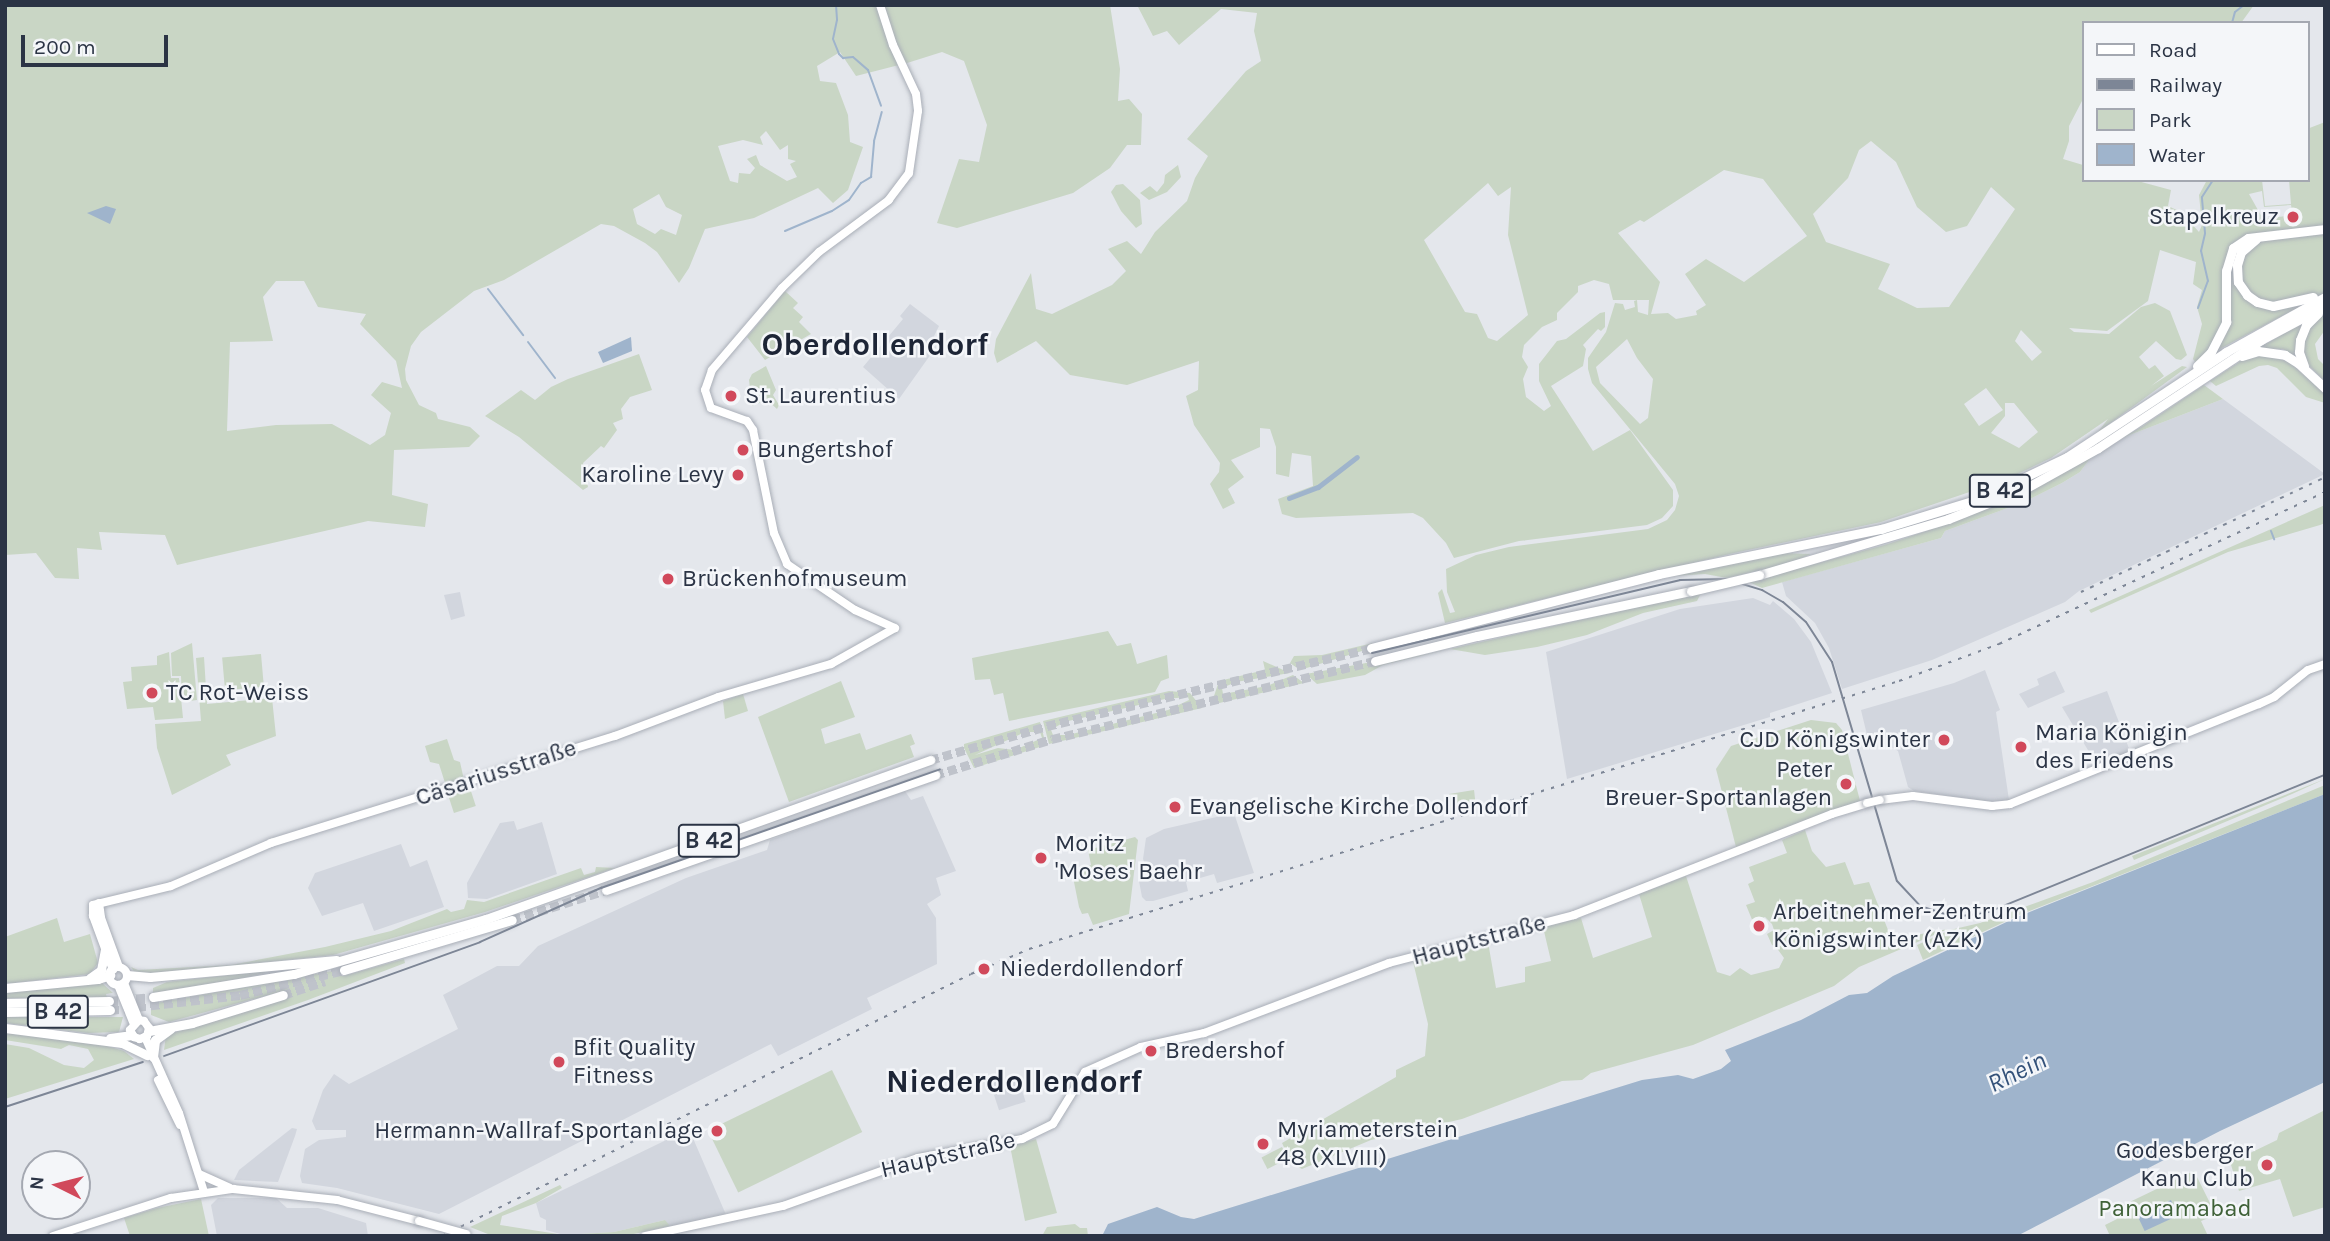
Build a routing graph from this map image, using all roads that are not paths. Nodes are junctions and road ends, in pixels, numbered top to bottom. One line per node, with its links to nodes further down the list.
1 (880, 5): 10 (main road)
2 (2325, 229): 3 (highway, B 42)
3 (2260, 236): 4 (highway, B 42); 8 (highway, B 42)
4 (2325, 295): 8 (highway, B 42)
5 (2325, 307): 6 (highway, B 42); 7 (highway)
6 (2225, 363): 7 (highway); 13 (highway, B 42, bridge)
7 (2307, 370): 9 (highway)
8 (2183, 380): 12 (highway, B 42)
9 (2325, 388)
10 (877, 620): 11 (main road); 11 (main road, Cäsariusstraße)
11 (880, 638): 18 (main road, Cäsariusstraße)
12 (1371, 648)
13 (1376, 661)
14 (2325, 664): 42 (main road, Hauptstraße, bridge)
15 (930, 760): 21 (highway, B 42)
16 (936, 775): 17 (highway, B 42)
17 (606, 890)
18 (96, 904): 20 (main road); 22 (main road)
19 (512, 920): 21 (highway, B 42)
20 (105, 950): 22 (main road); 23 (highway, B 42)
21 (344, 968): 24 (highway, B 42); 27 (highway, B 42)
22 (114, 971): 23 (highway, B 42); 24 (main road); 24 (main road)
23 (82, 980): 25 (highway, B 42)
24 (123, 981): 30 (main road)
25 (5, 988)
26 (283, 995): 31 (highway, B 42)
27 (153, 997)
28 (5, 1003): 29 (highway, B 42)
29 (5, 1012)
30 (136, 1021): 33 (main road); 33 (main road)
31 (174, 1026): 33 (highway, B 42); 35 (highway)
32 (5, 1028): 34 (highway, B 42)
33 (141, 1036): 34 (highway, B 42); 35 (main road)
34 (91, 1038): 35 (highway, B 42)
35 (150, 1056): 36 (main road)
36 (198, 1172): 37 (main road); 38 (main road); 39 (main road)
37 (233, 1189): 38 (main road); 40 (main road, bridge)
38 (204, 1192): 39 (main road)
39 (186, 1194): 41 (main road)
40 (469, 1235)
41 (53, 1236)
42 (645, 1236)

